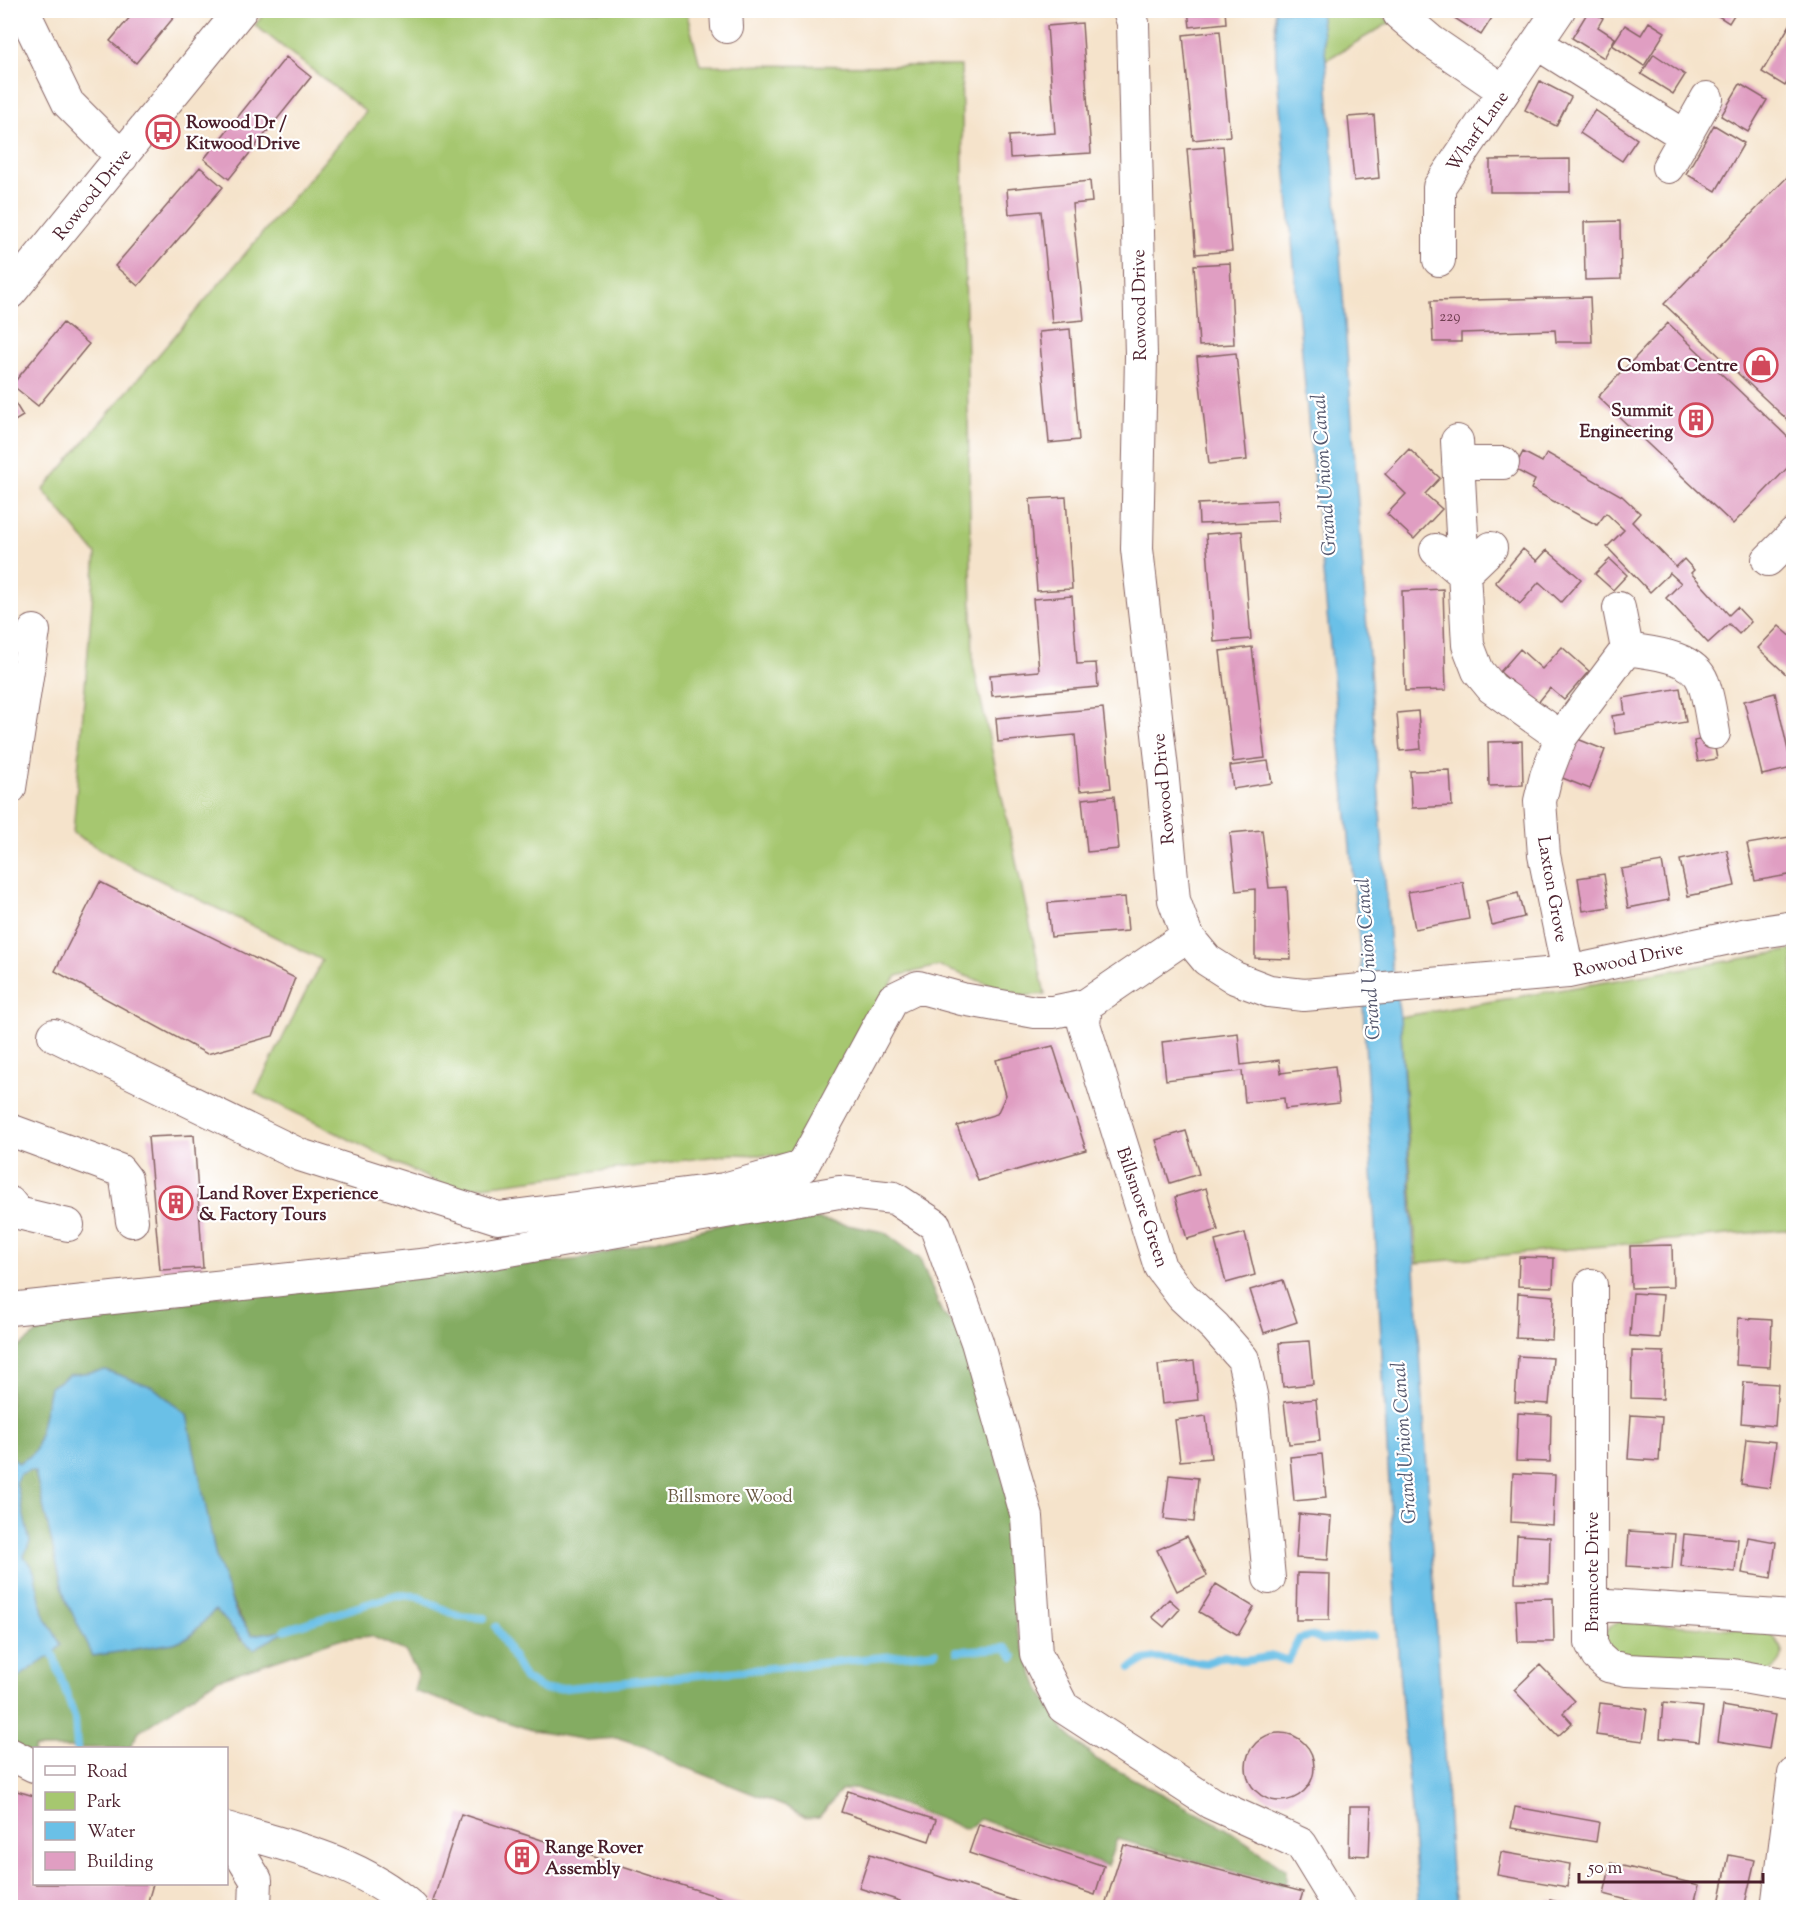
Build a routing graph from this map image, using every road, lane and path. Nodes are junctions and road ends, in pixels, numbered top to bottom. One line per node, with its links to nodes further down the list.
1 (23, 10): 10 (street)
2 (241, 10): 10 (street, Rowood Drive)
3 (1130, 10): 27 (street, Rowood Drive)
4 (1559, 10): 6 (street, Wharf Lane)
5 (1399, 14): 7 (street)
6 (1538, 44): 7 (street, Wharf Lane); 9 (street)
7 (1504, 92): 12 (street, Wharf Lane)
8 (1707, 98): 9 (street)
9 (1685, 136): 11 (street)
10 (122, 157): 13 (street, Rowood Drive)
11 (1668, 167)
12 (1439, 261)
13 (10, 293)
14 (1503, 464): 19 (street)
15 (1794, 534): 18 (street)
16 (1491, 548): 19 (street)
17 (1436, 550): 19 (street)
18 (1768, 560)
19 (1464, 574): 24 (street)
20 (1619, 608): 22 (street)
21 (34, 631): 25 (street)
22 (1627, 650): 23 (street); 24 (street, Laxton Grove)
23 (1714, 733)
24 (1561, 737): 28 (street, Laxton Grove)
25 (10, 788)
26 (1794, 927): 28 (street, Rowood Drive)
27 (1188, 936): 28 (street, Rowood Drive); 29 (street)
28 (1568, 972)
29 (1086, 1005): 30 (street); 37 (street, Billsmore Green)
30 (54, 1035)
31 (10, 1130): 33 (street)
32 (10, 1203): 34 (street)
33 (132, 1221)
34 (68, 1225)
35 (1591, 1285): 38 (street, Bramcote Drive)
36 (10, 1309): 46 (street)
37 (1269, 1578)
38 (1592, 1604): 39 (street); 40 (street, Bramcote Drive)
39 (1794, 1617)
40 (1794, 1686)
41 (10, 1754): 42 (street)
42 (33, 1766)
43 (1794, 1774): 49 (street)
44 (228, 1831): 48 (street)
45 (228, 1833): 47 (street)
46 (1331, 1902)
47 (255, 1908)
48 (412, 1908)
49 (1777, 1908)

